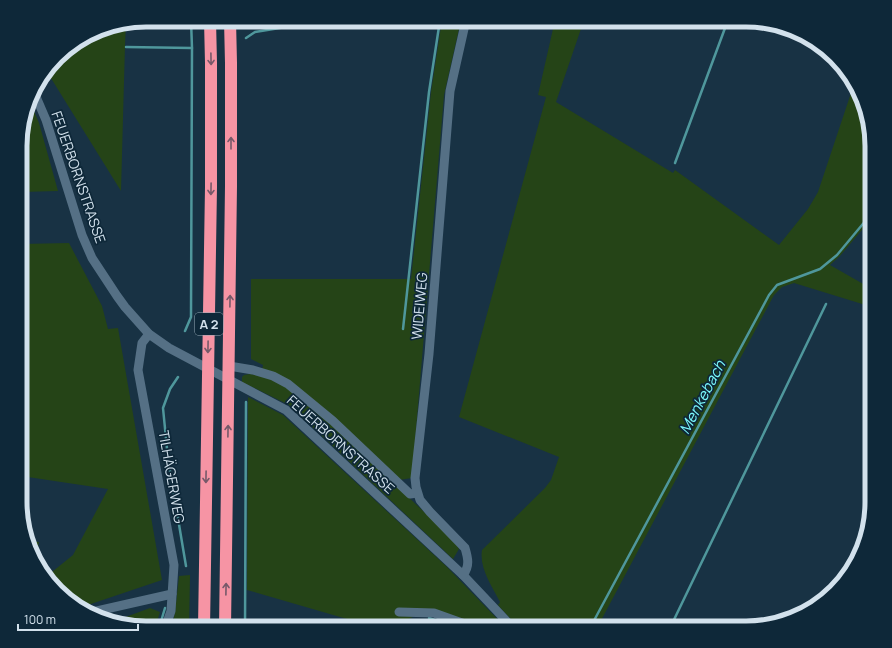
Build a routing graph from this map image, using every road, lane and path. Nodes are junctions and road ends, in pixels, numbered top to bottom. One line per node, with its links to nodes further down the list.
1 (210, 27): 13 (highway, A 2, one-way to 13)
2 (230, 27): 6 (highway, A 2, one-way to 2)
3 (464, 27): 7 (street, WIDEIWEG)
4 (37, 99): 5 (street, FEUERBORNSTRASSE)
5 (149, 334): 8 (street, FEUERBORNSTRASSE); 9 (street, TILHÄGERWEG)
6 (229, 366): 7 (street); 14 (highway, A 2, one-way to 6)
7 (417, 493): 8 (street, WIDEIWEG)
8 (463, 575): 16 (street, FEUERBORNSTRASSE)
9 (172, 594): 10 (street); 12 (street, TILHÄGERWEG)
10 (98, 611)
11 (399, 612): 15 (street)
12 (167, 621)
13 (204, 621)
14 (225, 621)
15 (456, 621)
16 (506, 621)

